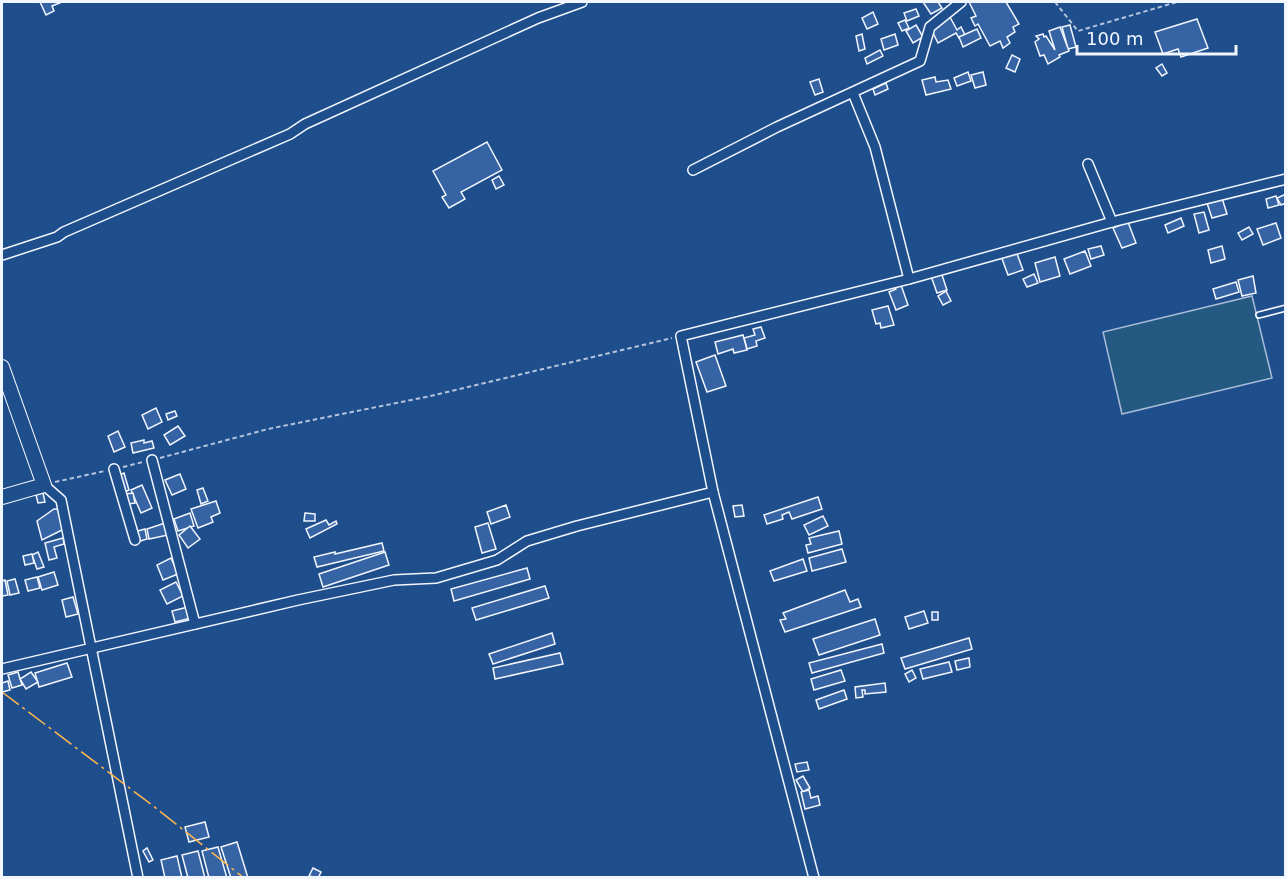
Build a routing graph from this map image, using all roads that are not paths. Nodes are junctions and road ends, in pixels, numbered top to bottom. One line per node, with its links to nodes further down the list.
1 (582, 2): 8 (street)
2 (961, 2): 3 (street)
3 (853, 93): 5 (street); 9 (street)
4 (1088, 164): 7 (street)
5 (693, 170)
6 (1286, 179): 7 (street)
7 (1112, 222): 9 (street)
8 (2, 255)
9 (909, 279): 16 (street)
10 (1286, 308): 11 (lane)
11 (1259, 315)
12 (2, 367): 15 (main road)
13 (152, 460): 19 (street)
14 (114, 469): 18 (street)
15 (44, 485): 17 (main road); 20 (street)
16 (713, 492): 19 (street); 23 (street)
17 (2, 496)
18 (135, 540)
19 (195, 624): 20 (street)
20 (90, 649): 21 (street); 22 (street)
21 (2, 669)
22 (138, 878)
23 (814, 878)

